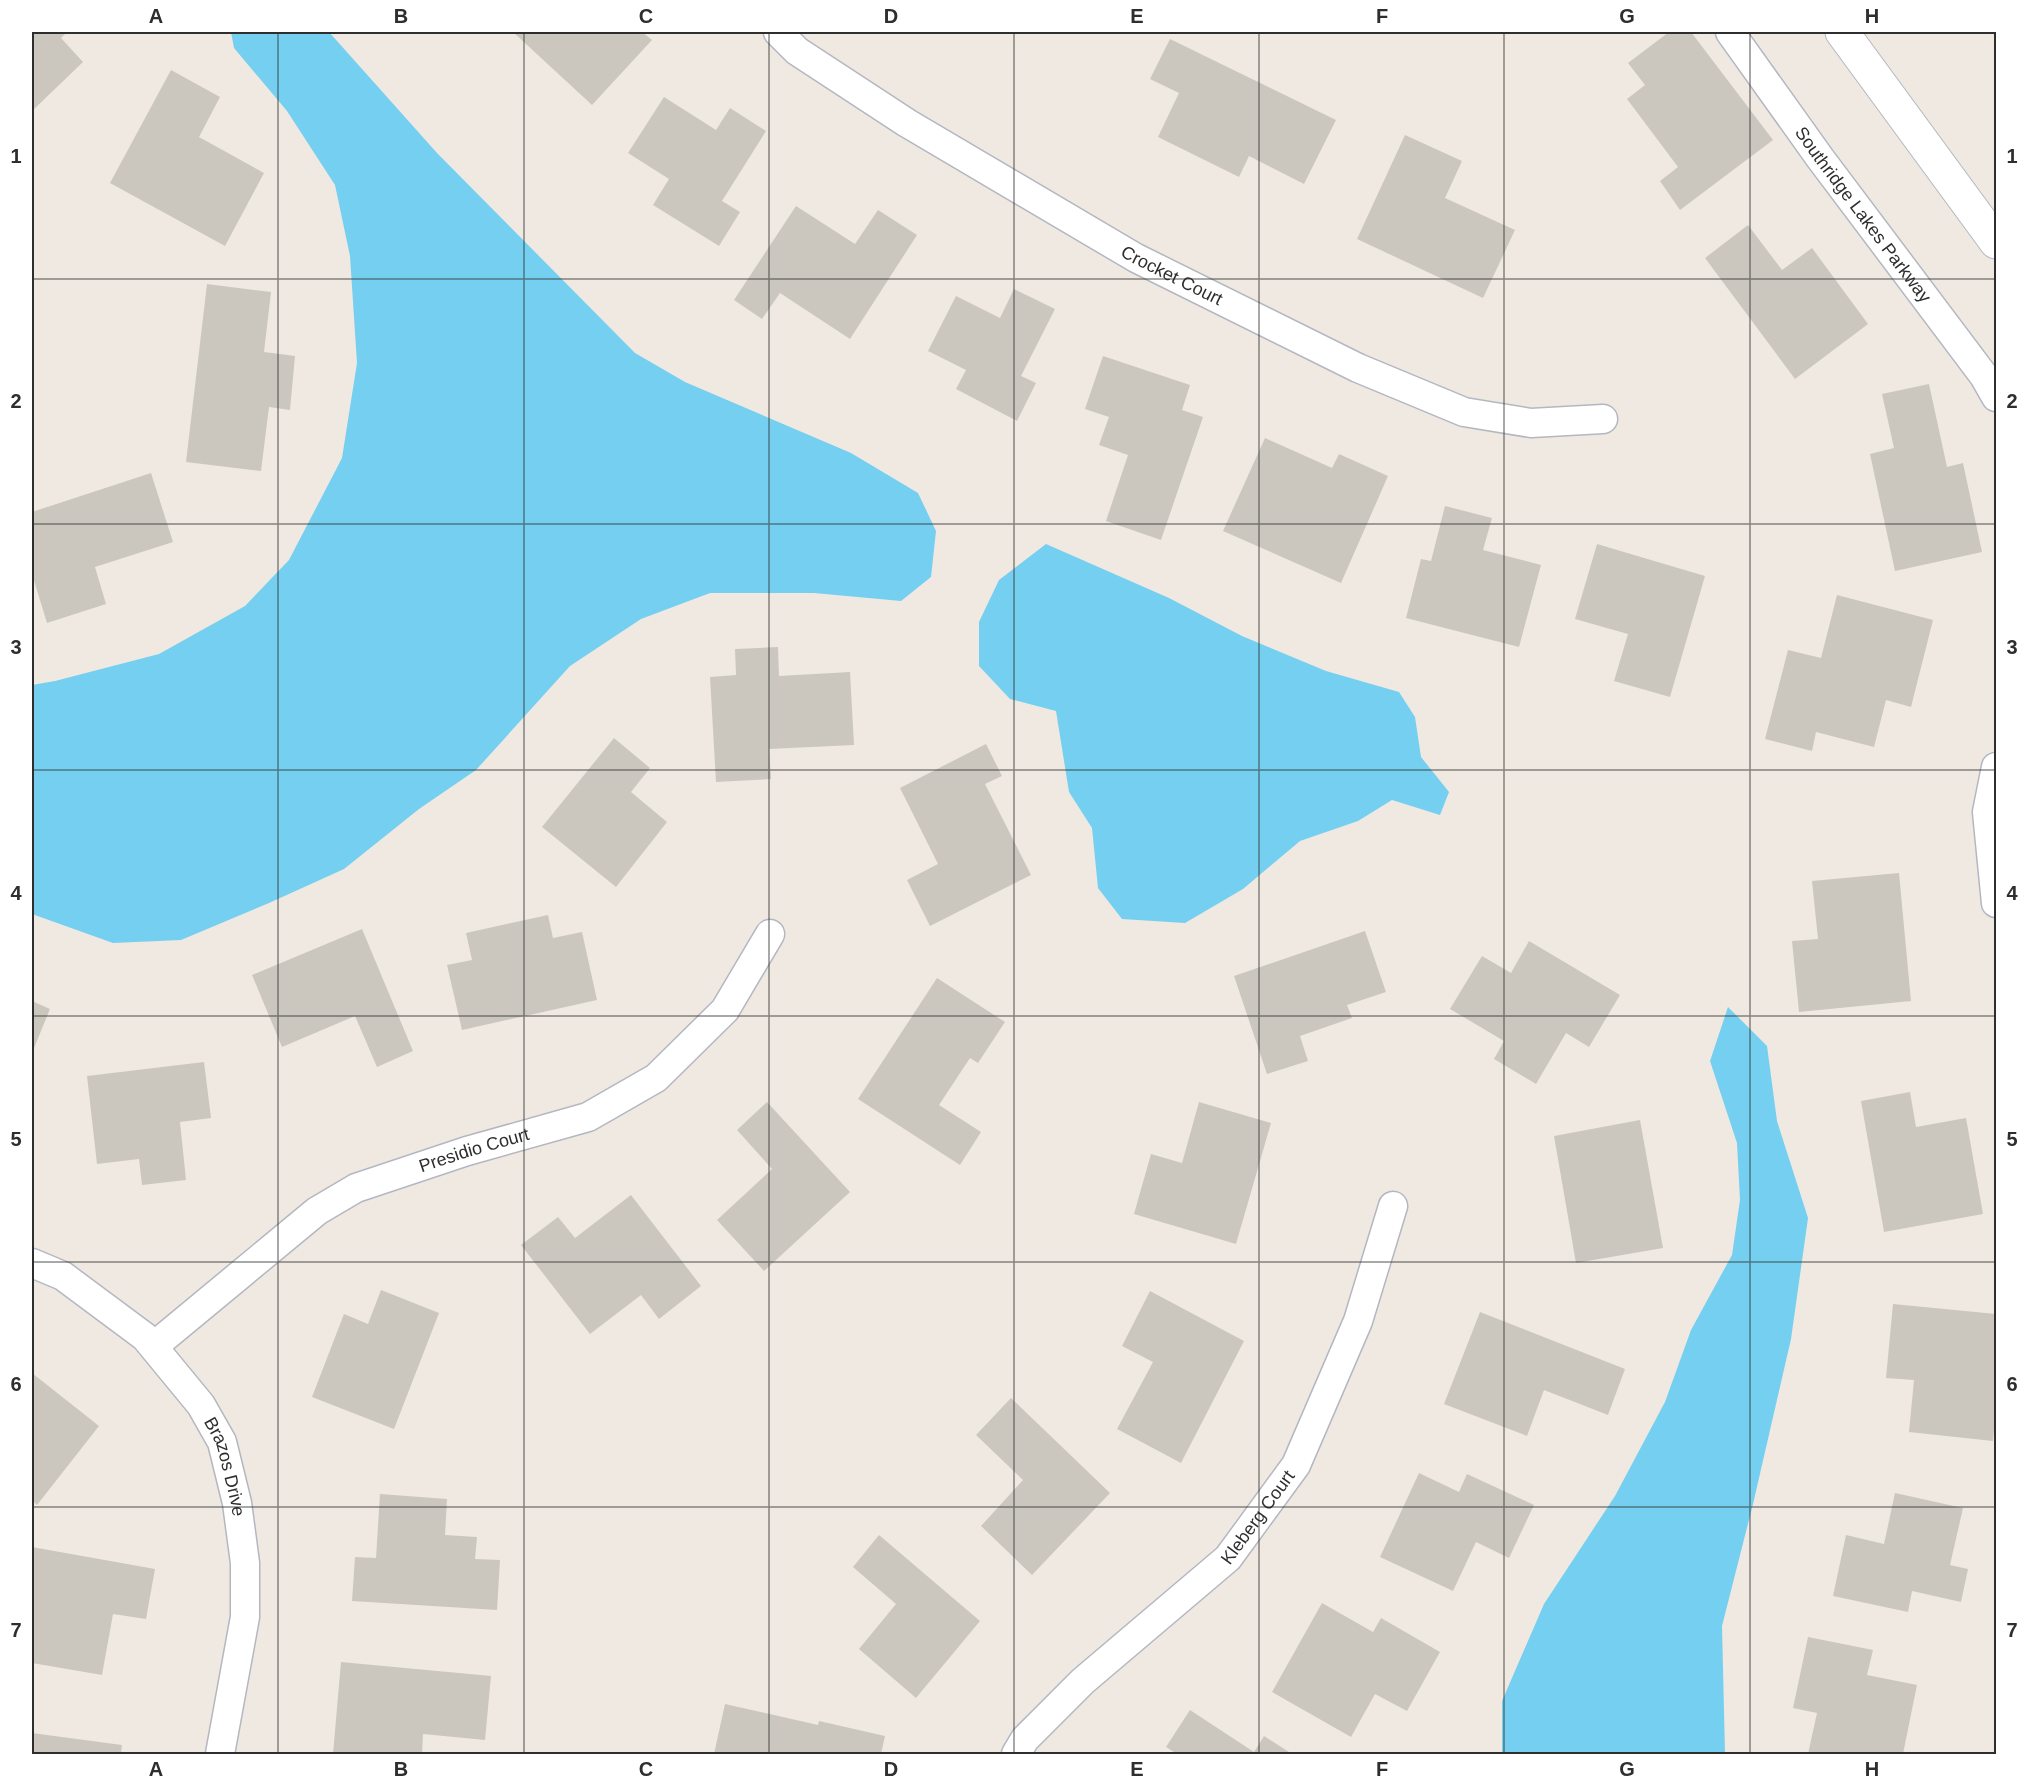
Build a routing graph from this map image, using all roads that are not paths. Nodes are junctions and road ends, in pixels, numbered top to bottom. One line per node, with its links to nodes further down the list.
1 (778, 32): 6 (street, Crocket Court)
2 (1730, 32): 5 (street, Southridge Lakes Parkway)
3 (1853, 35): 4 (street)
4 (1996, 242)
5 (1996, 397)
6 (1603, 419)
7 (1996, 768): 8 (street)
8 (1996, 903)
9 (770, 934): 12 (street, Presidio Court)
10 (1393, 1206): 14 (street, Kleberg Court)
11 (32, 1263): 12 (street, Brazos Drive)
12 (154, 1346): 13 (street, Brazos Drive)
13 (220, 1755)
14 (1016, 1755)

